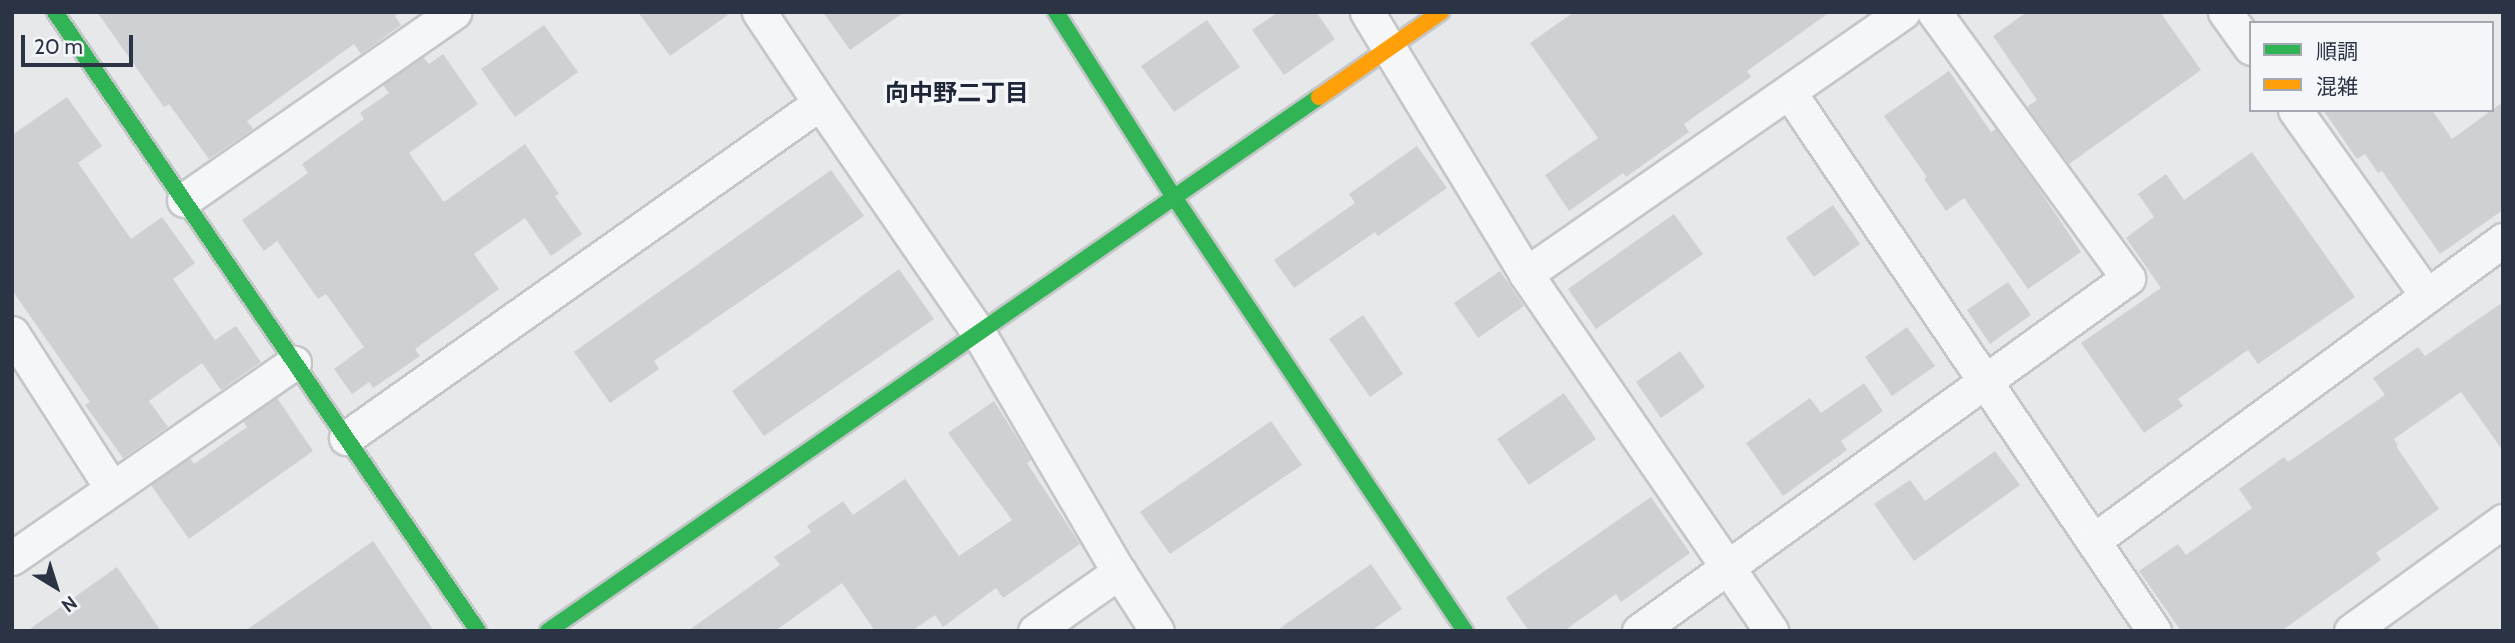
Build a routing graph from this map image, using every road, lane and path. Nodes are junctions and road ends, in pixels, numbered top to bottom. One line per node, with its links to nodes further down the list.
1 (55, 12): 16 (street)
2 (454, 12): 16 (street)
3 (759, 12): 13 (street)
4 (1056, 12): 15 (street)
5 (1367, 12): 11 (street)
6 (1441, 12): 11 (street)
7 (1903, 12): 12 (street)
8 (1934, 12): 23 (street)
9 (2225, 12): 10 (street)
10 (2249, 45)
11 (1390, 48): 15 (street); 18 (street)
12 (1789, 92): 18 (street); 23 (street)
13 (820, 103): 20 (street); 24 (street)
14 (2296, 112): 19 (street)
15 (1174, 197): 20 (street); 36 (street)
16 (184, 200): 22 (street)
17 (2503, 240): 19 (street)
18 (1526, 274): 29 (street)
19 (2427, 296): 27 (street)
20 (978, 332): 30 (street); 33 (street)
21 (12, 333): 25 (street)
22 (294, 363): 24 (street); 25 (street)
23 (1983, 381): 27 (street); 29 (street)
24 (346, 438): 32 (street)
25 (112, 489): 28 (street)
26 (2503, 521): 31 (street)
27 (2093, 541): 39 (street)
28 (12, 558)
29 (1726, 566): 37 (street); 38 (street)
30 (1119, 572): 34 (street); 35 (street)
31 (2366, 626)
32 (478, 631)
33 (548, 631)
34 (1035, 631)
35 (1157, 631)
36 (1465, 631)
37 (1639, 631)
38 (1770, 631)
39 (2154, 631)

